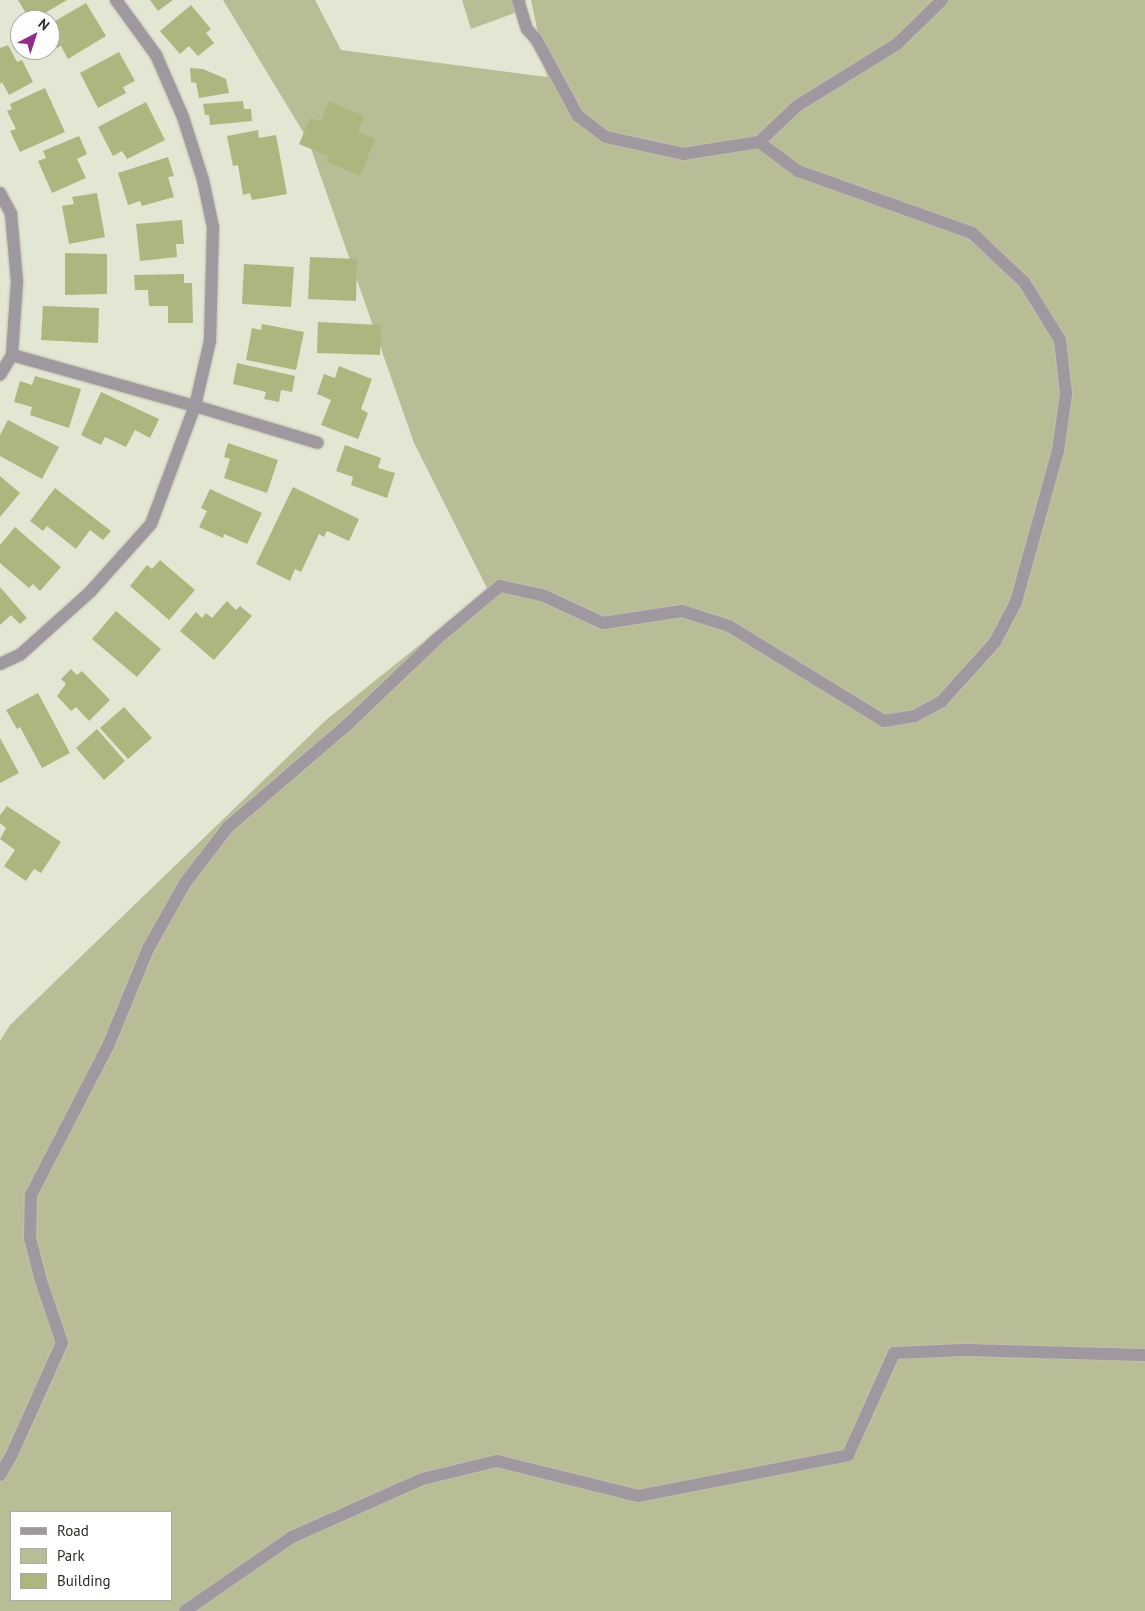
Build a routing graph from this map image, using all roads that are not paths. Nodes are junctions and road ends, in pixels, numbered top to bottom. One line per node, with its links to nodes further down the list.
1 (116, 0): 8 (street)
2 (518, 0): 4 (street)
3 (942, 0): 4 (street)
4 (759, 142): 12 (street)
5 (0, 193): 6 (street)
6 (12, 356): 7 (street); 8 (street)
7 (0, 375)
8 (195, 406): 9 (street); 10 (street)
9 (318, 443)
10 (0, 664)
11 (1145, 1355): 13 (street)
12 (0, 1475)
13 (184, 1611)

